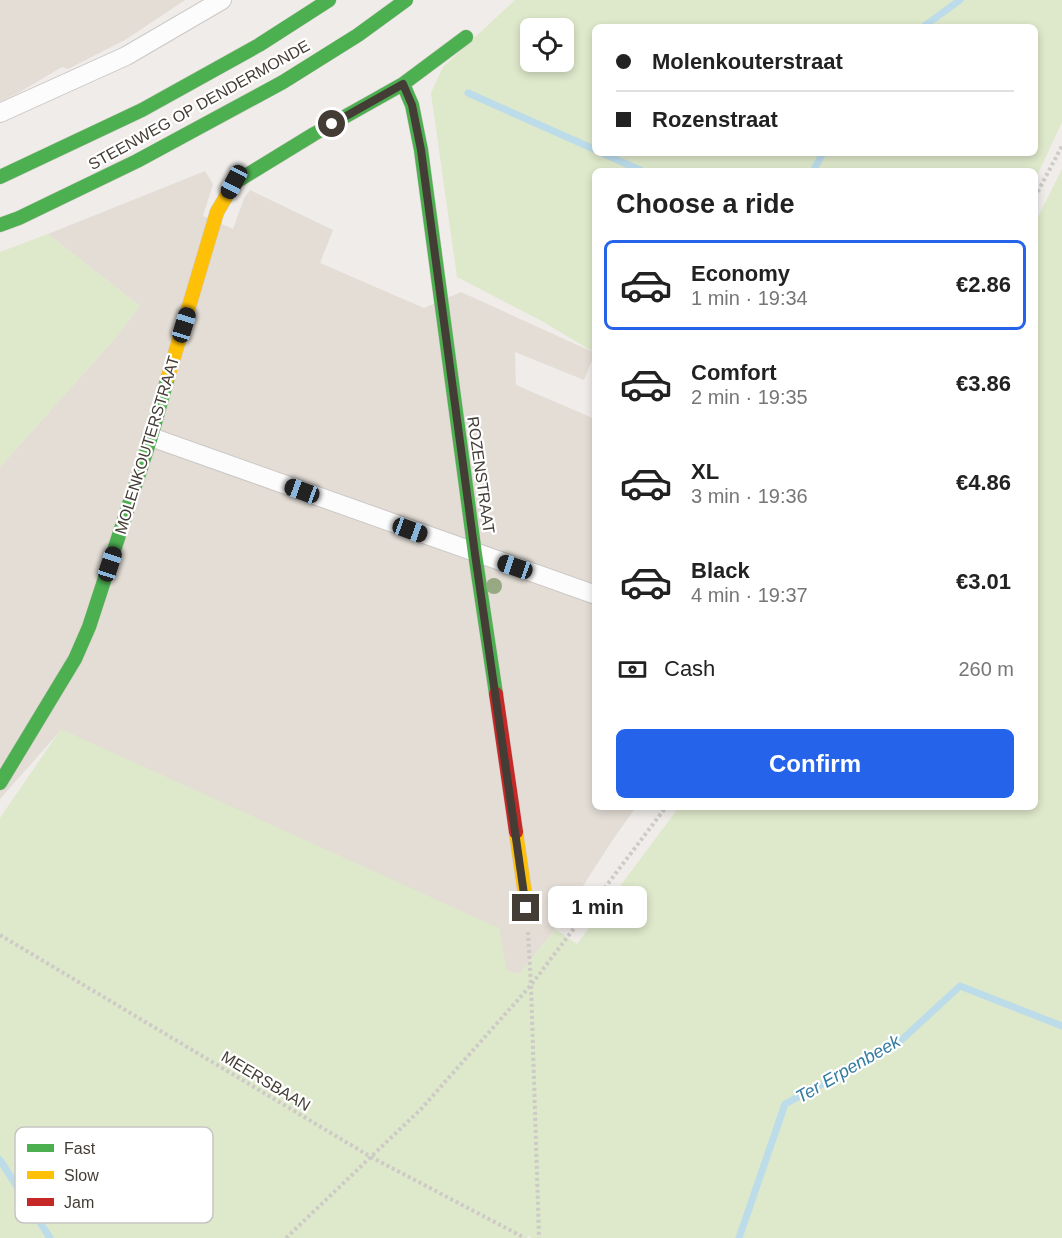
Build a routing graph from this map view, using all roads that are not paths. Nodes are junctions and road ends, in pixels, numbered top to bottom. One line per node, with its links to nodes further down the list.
1 (222, 0): 6 (street)
2 (329, 0): 7 (street, STEENWEG OP DENDERMONDE)
3 (406, 0): 8 (street, STEENWEG OP DENDERMONDE)
4 (466, 37): 5 (street, MOLENKOUTERSTRAAT)
5 (403, 84): 9 (street, MOLENKOUTERSTRAAT); 10 (street, ROZENSTRAAT)
6 (0, 113)
7 (0, 177)
8 (0, 225)
9 (151, 437): 10 (street); 12 (street, MOLENKOUTERSTRAAT)
10 (475, 554): 11 (street); 13 (street, ROZENSTRAAT)
11 (592, 595)
12 (0, 783)
13 (526, 908)

